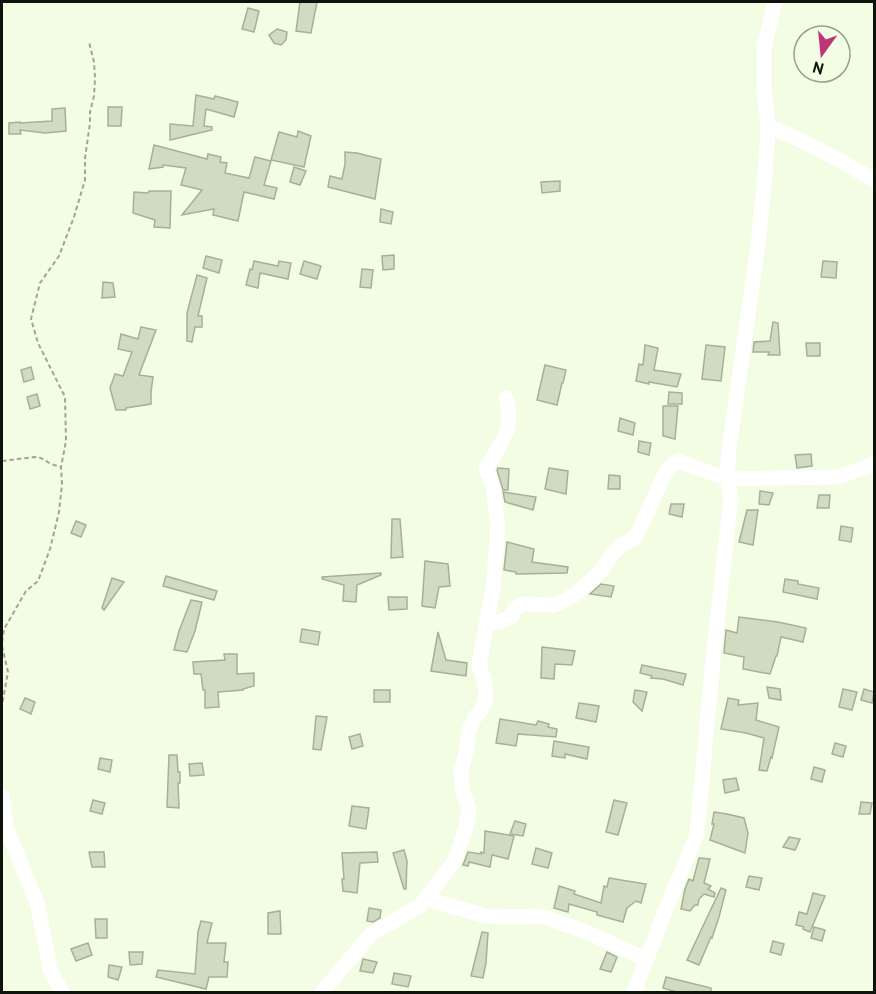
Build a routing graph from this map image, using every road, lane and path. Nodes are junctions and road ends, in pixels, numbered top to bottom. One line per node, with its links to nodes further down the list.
1 (775, 2): 3 (street)
2 (89, 42): 8 (path)
3 (768, 126): 4 (street); 9 (street)
4 (874, 180)
5 (506, 398): 10 (street)
6 (2, 461): 8 (path)
7 (874, 464): 9 (street)
8 (61, 467): 11 (path)
9 (728, 479): 10 (street); 15 (street)
10 (488, 623): 14 (street)
11 (2, 644): 12 (path)
12 (2, 705)
13 (2, 796): 16 (street)
14 (426, 899): 15 (street); 17 (street)
15 (647, 960): 18 (street)
16 (62, 993)
17 (322, 993)
18 (634, 993)

